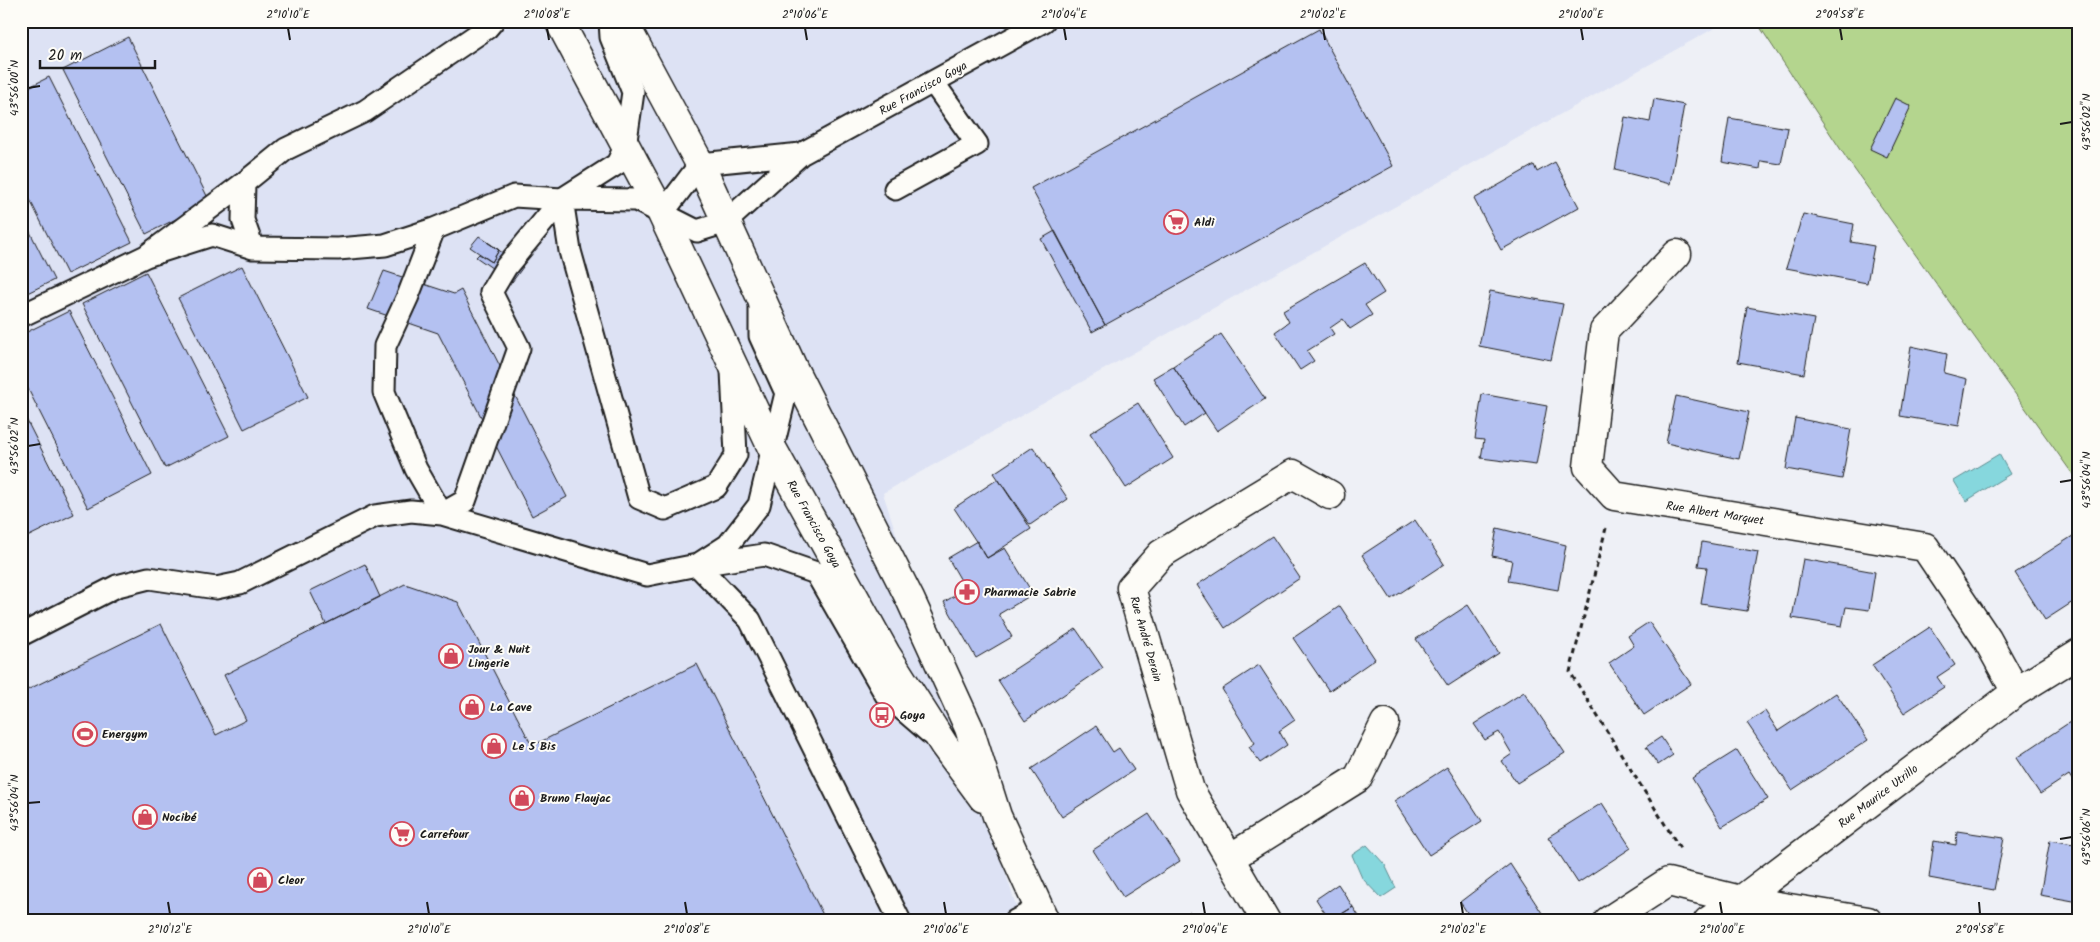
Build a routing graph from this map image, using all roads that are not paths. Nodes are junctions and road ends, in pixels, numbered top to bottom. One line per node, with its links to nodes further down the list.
1 (493, 21): 10 (lane)
2 (559, 21): 7 (street, Rue Francisco Goya)
3 (610, 21): 7 (lane)
4 (623, 21): 9 (street, Rue Francisco Goya)
5 (1044, 21): 6 (lane, Rue Francisco Goya)
6 (933, 82): 8 (lane, Rue Francisco Goya); 11 (lane)
7 (625, 147): 12 (lane); 13 (street, Rue Francisco Goya)
8 (801, 154): 9 (lane, Rue Francisco Goya); 14 (lane, Rue Francisco Goya)
9 (700, 164): 13 (lane); 14 (street, Rue Francisco Goya)
10 (244, 183): 16 (lane); 18 (lane)
11 (895, 189)
12 (562, 199): 13 (lane); 15 (lane); 21 (lane); 24 (lane)
13 (662, 214): 14 (lane, Rue Francisco Goya); 21 (street, Rue Francisco Goya)
14 (726, 222): 19 (street, Rue Francisco Goya)
15 (434, 229): 16 (lane); 24 (lane)
16 (253, 248): 18 (lane)
17 (1677, 254): 28 (street, Rue Albert Marquet)
18 (146, 256): 20 (lane)
19 (760, 298): 22 (lane); 31 (street, Rue Francisco Goya)
20 (21, 316)
21 (732, 363): 22 (street, Rue Francisco Goya)
22 (772, 448): 25 (lane); 30 (street, Rue Francisco Goya)
23 (1330, 495): 32 (street, Rue André Derain)
24 (442, 514): 25 (lane); 26 (lane)
25 (697, 565): 30 (lane); 35 (lane)
26 (21, 635)
27 (2079, 653): 28 (street, Rue Maurice Utrillo)
28 (2016, 692): 33 (street, Rue Maurice Utrillo)
29 (1386, 723): 32 (street)
30 (944, 745): 31 (street, Rue Francisco Goya)
31 (997, 816): 34 (street, Rue Francisco Goya)
32 (1230, 858): 37 (street, Rue André Derain)
33 (1741, 900): 38 (street); 39 (street, Rue Maurice Utrillo); 40 (street)
34 (1042, 915): 36 (lane)
35 (900, 921)
36 (1014, 921)
37 (1266, 921)
38 (1608, 921)
39 (1708, 921)
40 (1868, 921)

